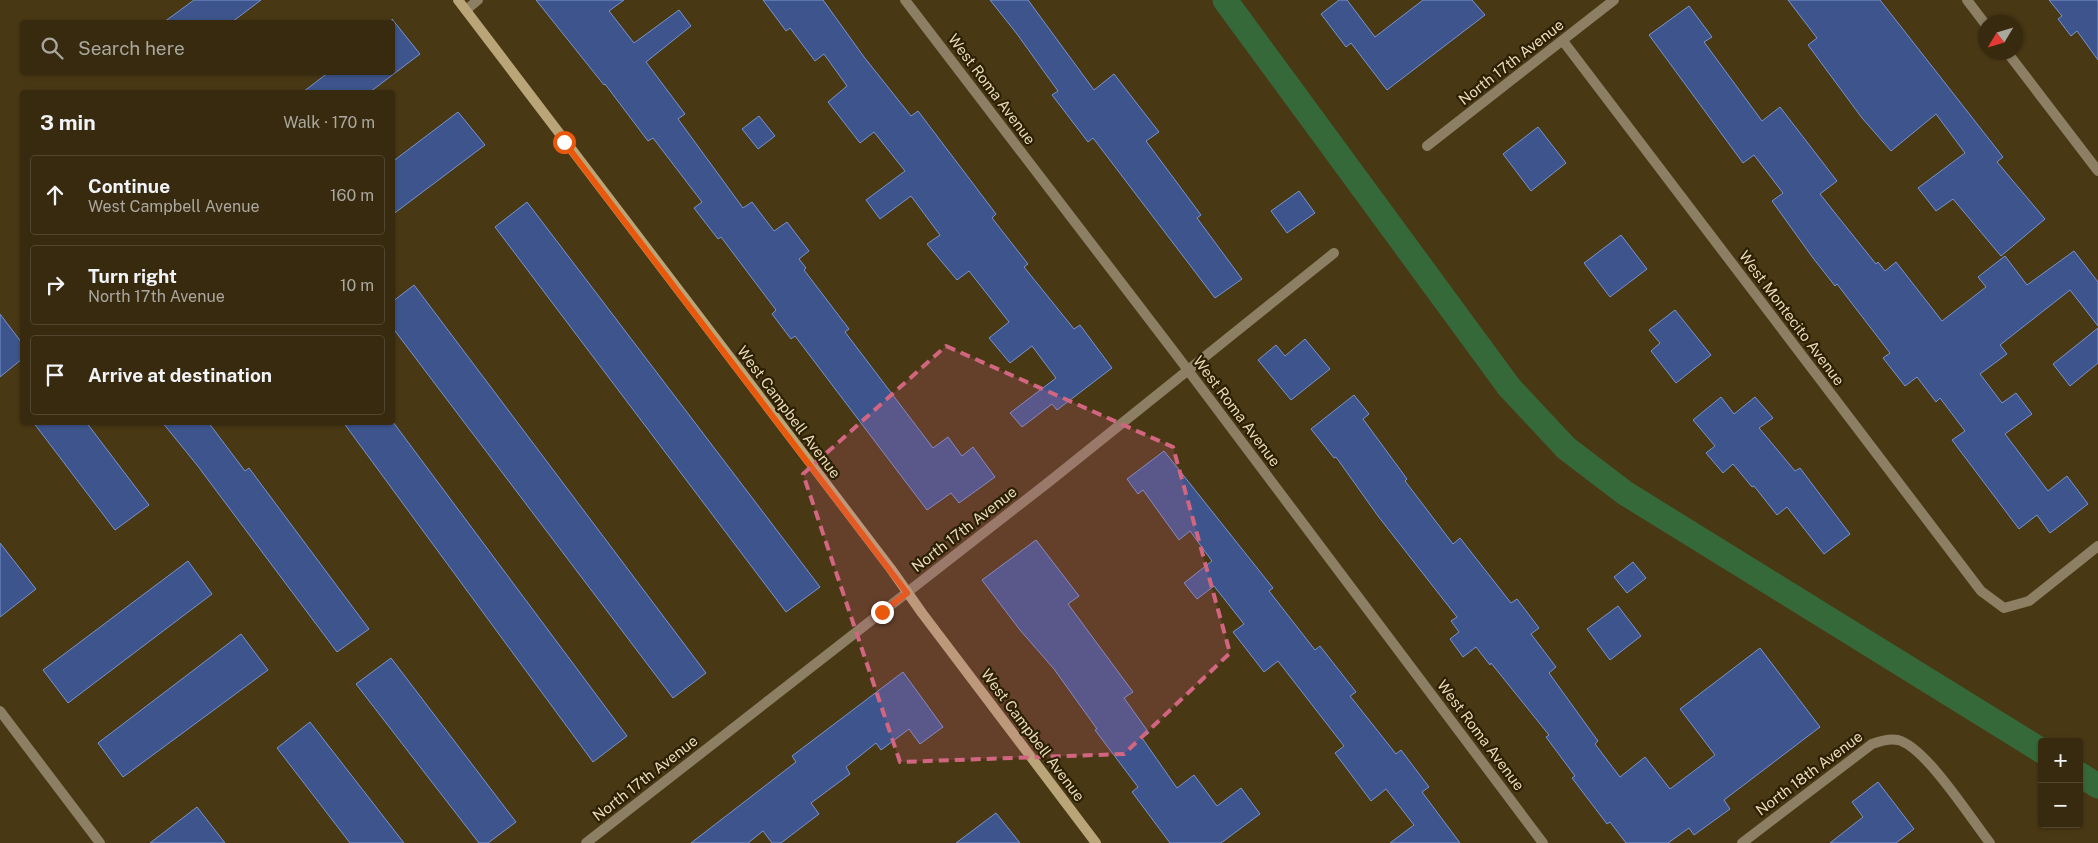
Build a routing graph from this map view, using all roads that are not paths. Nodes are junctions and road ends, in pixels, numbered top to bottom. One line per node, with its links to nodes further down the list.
1 (458, 0): 6 (street, West Campbell Avenue)
2 (478, 0): 6 (street)
3 (905, 0): 13 (street, West Roma Avenue)
4 (1614, 0): 8 (street, North 17th Avenue)
5 (1967, 0): 7 (street)
6 (466, 10): 15 (street, West Campbell Avenue)
7 (1978, 15)
8 (1562, 40): 10 (street, North 17th Avenue); 14 (street, West Montecito Avenue)
9 (2013, 60): 11 (street)
10 (1427, 146)
11 (2098, 171)
12 (1334, 253): 13 (street, North 17th Avenue)
13 (1188, 371): 15 (street, North 17th Avenue); 20 (street, West Roma Avenue)
14 (2098, 546)
15 (907, 593): 18 (street, North 17th Avenue); 19 (street, West Campbell Avenue)
16 (0, 710): 17 (street)
17 (100, 843)
18 (586, 843)
19 (1096, 843)
20 (1544, 843)
21 (1742, 843): 22 (street, North 18th Avenue)
22 (1990, 843)

